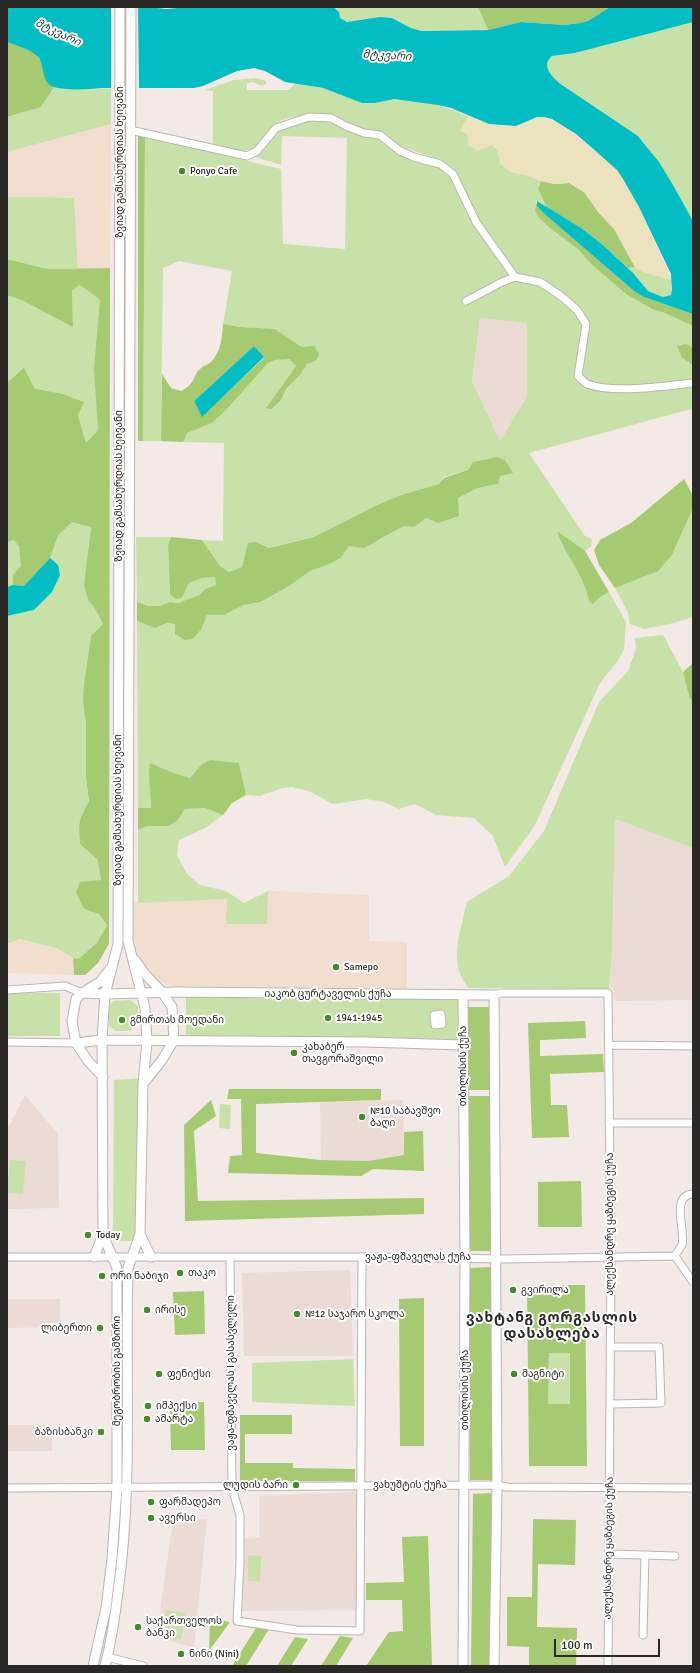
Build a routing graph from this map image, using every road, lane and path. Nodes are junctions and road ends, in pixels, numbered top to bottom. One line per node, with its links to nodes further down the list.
1 (120, 7): 8 (main road, ზვიად გამსახურდიას ხეივანი)
2 (131, 7): 3 (main road, ზვიად გამსახურდიას ხეივანი)
3 (130, 130): 4 (street); 7 (main road, ზვიად გამსახურდიას ხეივანი)
4 (515, 277): 5 (street); 6 (street)
5 (466, 300)
6 (693, 383)
7 (131, 953): 10 (main road); 13 (main road)
8 (114, 965): 11 (main road); 12 (main road)
9 (7, 990): 11 (street)
10 (162, 992): 13 (main road); 14 (main road, იაკობ ცურტაველის ქუჩა); 17 (main road)
11 (82, 993): 12 (main road); 20 (main road)
12 (105, 994): 13 (main road); 16 (main road)
13 (141, 994): 18 (main road)
14 (463, 995): 15 (main road, იაკობ ცურტაველის ქუჩა); 21 (main road, თბილისის ქუჩა)
15 (494, 995): 22 (street, ალექსანდრე ყაზბეგის ქუჩა); 40 (main road)
16 (102, 1040): 18 (main road); 20 (main road); 24 (main road)
17 (174, 1040): 18 (main road); 21 (main road); 25 (main road)
18 (147, 1041): 25 (main road)
19 (7, 1042): 20 (street)
20 (76, 1043): 24 (main road)
21 (463, 1045): 38 (main road, თბილისის ქუჩა)
22 (609, 1045): 23 (street); 26 (street, ალექსანდრე ყაზბეგის ქუჩა)
23 (693, 1046)
24 (103, 1077): 30 (main road, მეგობრობის გამზირი)
25 (143, 1084): 29 (main road, მეგობრობის გამზირი)
26 (609, 1123): 27 (street); 41 (street, ალექსანდრე ყაზბეგის ქუჩა)
27 (693, 1124)
28 (693, 1194): 31 (street)
29 (140, 1234): 35 (main road, მეგობრობის გამზირი); 36 (main road)
30 (103, 1235): 33 (main road); 34 (main road, მეგობრობის გამზირი)
31 (675, 1256): 41 (street, ვაჟა-ფშაველას ქუჩა); 42 (street)
32 (7, 1257): 33 (street, ვაჟა-ფშაველას ქუჩა)
33 (94, 1257): 34 (street, ვაჟა-ფშაველას ქუჩა)
34 (112, 1257): 35 (street, ვაჟა-ფშაველას ქუჩა); 48 (main road, მეგობრობის გამზირი)
35 (131, 1257): 36 (street, ვაჟა-ფშაველას ქუჩა); 49 (main road, მეგობრობის გამზირი)
36 (151, 1257): 39 (street, ვაჟა-ფშაველას ქუჩა)
37 (362, 1257): 38 (street, ვაჟა-ფშაველას ქუჩა); 39 (street, ვაჟა-ფშაველას ქუჩა); 47 (street)
38 (465, 1257): 40 (street, ვაჟა-ფშაველას ქუჩა); 45 (main road, თბილისის ქუჩა)
39 (230, 1258): 52 (street, ვაჟა-ფშაველას I გასასვლელი)
40 (495, 1258): 41 (street, ვაჟა-ფშაველას ქუჩა); 46 (main road)
41 (611, 1258): 43 (street, ალექსანდრე ყაზბეგის ქუჩა)
42 (693, 1282)
43 (610, 1347): 44 (street, ალექსანდრე ყაზბეგის ქუჩა); 44 (street)
44 (610, 1404): 50 (street, ალექსანდრე ყაზბეგის ქუჩა)
45 (465, 1485): 46 (street, ვახუშტის ქუჩა); 47 (street, ვახუშტის ქუჩა); 61 (main road, თბილისის ქუჩა)
46 (497, 1485): 50 (street, ვახუშტის ქუჩა); 62 (main road)
47 (361, 1486): 52 (street, ვახუშტის ქუჩა); 52 (street, ვაჟა-ფშაველას I გასასვლელი)
48 (117, 1487): 49 (street, ვახუშტის ქუჩა); 51 (street, ვახუშტის ქუჩა); 59 (main road, მეგობრობის გამზირი)
49 (128, 1487): 52 (street, ვახუშტის ქუჩა); 58 (main road, მეგობრობის გამზირი)
50 (610, 1487): 53 (street, ვახუშტის ქუჩა); 54 (street, ალექსანდრე ყაზბეგის ქუჩა)
51 (7, 1488)
52 (232, 1488)
53 (693, 1488)
54 (609, 1554): 55 (street); 63 (street, ალექსანდრე ყაზბეგის ქუჩა)
55 (645, 1555): 56 (street); 57 (street)
56 (676, 1556)
57 (643, 1635)
58 (106, 1662): 60 (street)
59 (93, 1666)
60 (143, 1666)
61 (463, 1666)
62 (494, 1666)
63 (608, 1666)

